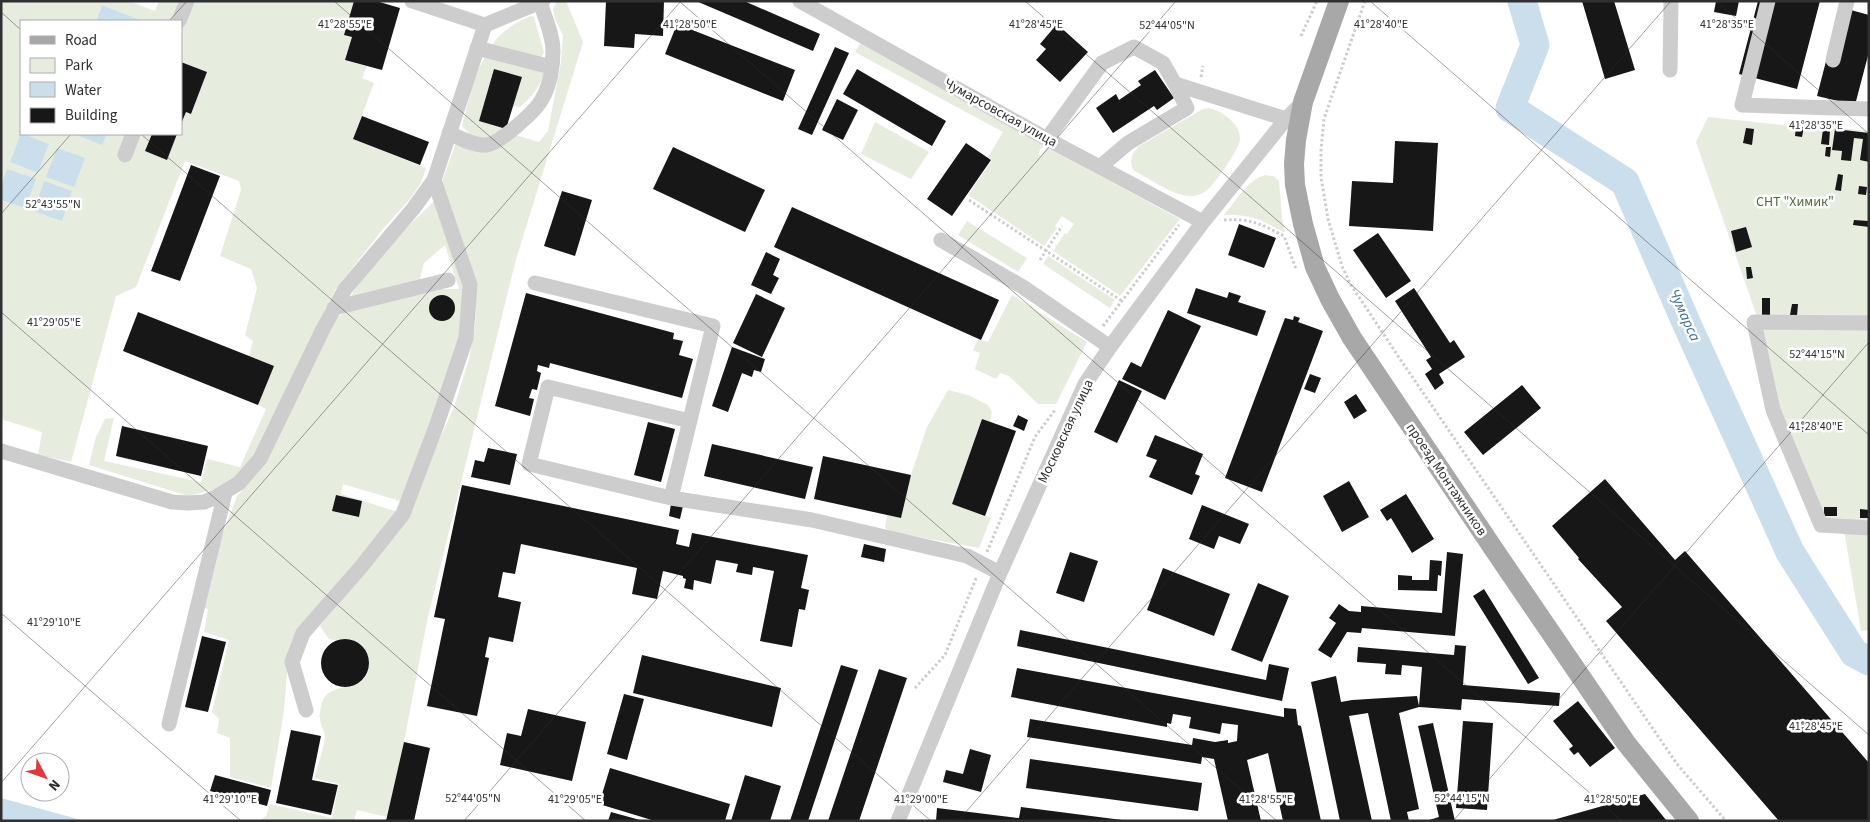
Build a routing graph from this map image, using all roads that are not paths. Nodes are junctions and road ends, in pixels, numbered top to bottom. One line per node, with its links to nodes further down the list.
1 (187, 1): 9 (street)
2 (412, 1): 10 (street)
3 (800, 1): 21 (street, Чумарсовская улица)
4 (1339, 1): 16 (main road, Московская улица)
5 (1671, 1): 14 (street)
6 (1768, 1): 17 (street)
7 (1847, 1): 12 (street)
8 (541, 2): 10 (street); 13 (street)
9 (179, 20)
10 (485, 25): 11 (street)
11 (477, 48): 13 (street); 19 (street)
12 (1833, 60)
13 (551, 67): 19 (street)
14 (1670, 70)
15 (1175, 84): 18 (street); 21 (street); 23 (street)
16 (1302, 102): 18 (street, Московская улица); 41 (main road, проезд Монтажников)
17 (1869, 109)
18 (1286, 119): 25 (street, Московская улица)
19 (449, 134): 24 (street)
20 (133, 135): 22 (street)
21 (1047, 139): 23 (street, Чумарсовская улица)
22 (125, 155)
23 (1101, 166): 25 (street, Чумарсовская улица)
24 (434, 180): 29 (street); 38 (street)
25 (1203, 222): 31 (street, Московская улица)
26 (941, 240): 31 (street)
27 (448, 280): 29 (street)
28 (535, 283): 32 (street)
29 (334, 308): 34 (street)
30 (1869, 323): 36 (street)
31 (1110, 347): 37 (street, Московская улица)
32 (690, 421): 35 (street); 35 (street)
33 (1, 451): 34 (street)
34 (225, 493): 39 (street)
35 (671, 498): 37 (street)
36 (1869, 528)
37 (1000, 572): 40 (street, Московская улица)
38 (306, 710)
39 (169, 724)
40 (898, 821)
41 (1689, 821)

